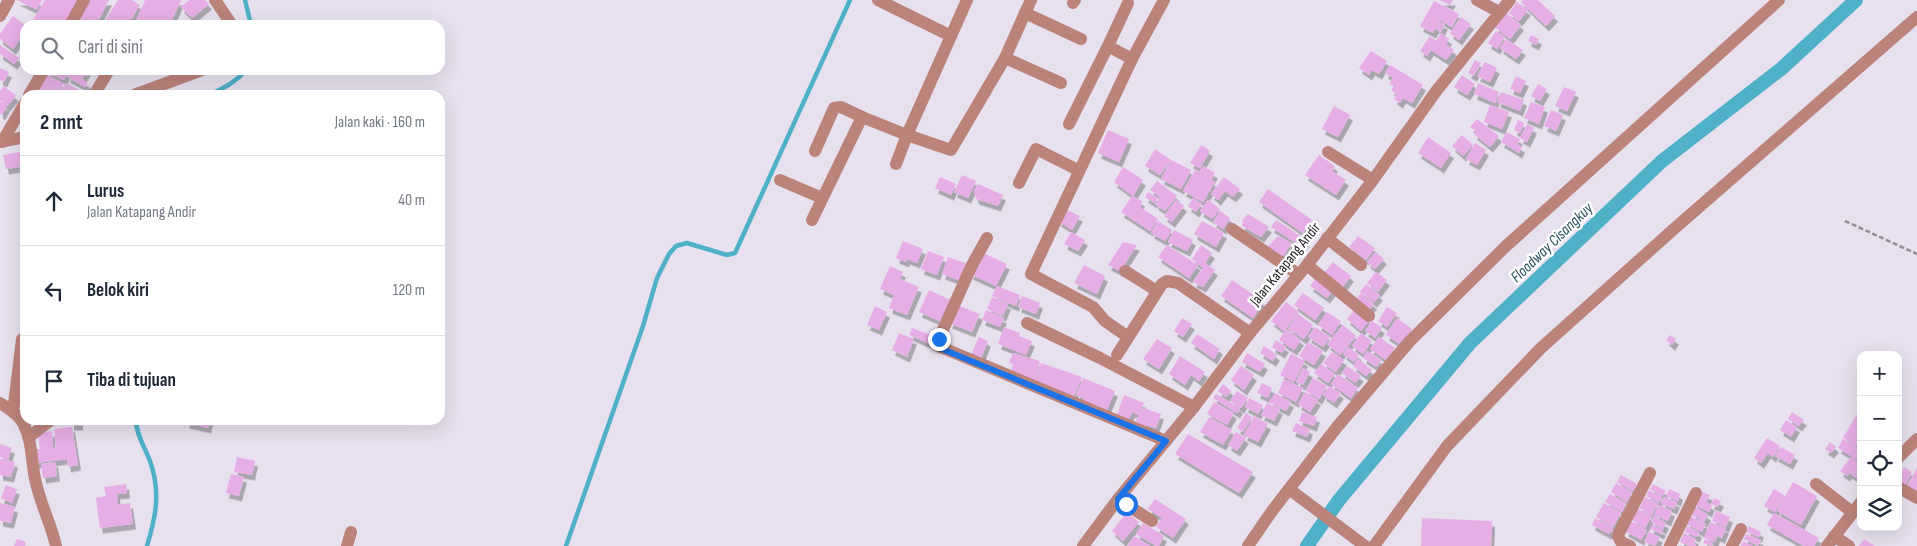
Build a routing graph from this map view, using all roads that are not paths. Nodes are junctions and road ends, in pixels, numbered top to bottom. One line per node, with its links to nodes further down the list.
1 (9, 0): 14 (street)
2 (84, 0): 16 (street)
3 (215, 0): 17 (street)
4 (878, 0): 18 (street)
5 (967, 0): 18 (street)
6 (1031, 0): 13 (street)
7 (1164, 0): 22 (street)
8 (1477, 0): 12 (street)
9 (1510, 0): 12 (street, Jalan Katapang Andir)
10 (1779, 0): 71 (street)
11 (1128, 3): 20 (street)
12 (1499, 12): 41 (street, Jalan Katapang Andir)
13 (1025, 13): 19 (street); 21 (street)
14 (0, 16)
15 (1917, 17): 85 (street)
16 (73, 20)
17 (229, 20)
18 (952, 36): 33 (street)
19 (1081, 39)
20 (1108, 46): 22 (street); 32 (street)
21 (1005, 58): 26 (street); 33 (street)
22 (1132, 58): 39 (street)
23 (41, 75): 27 (street)
24 (106, 75): 28 (street)
25 (188, 75): 29 (street)
26 (1061, 84)
27 (32, 90)
28 (97, 90)
29 (148, 90)
30 (20, 110): 35 (street)
31 (862, 116): 33 (street); 36 (street); 43 (street)
32 (1069, 124)
33 (907, 135): 38 (street)
34 (20, 138): 35 (street)
35 (1, 142)
36 (815, 151)
37 (1328, 152): 41 (street)
38 (896, 164)
39 (1078, 170): 42 (street); 55 (street)
40 (780, 180): 43 (street)
41 (1373, 180): 47 (street, Jalan Katapang Andir)
42 (1019, 183)
43 (822, 198): 44 (street)
44 (812, 220)
45 (1232, 230): 49 (street)
46 (986, 238): 66 (street)
47 (1327, 238): 48 (street); 49 (street, Jalan Katapang Andir)
48 (1361, 265)
49 (1303, 270): 52 (street); 54 (street, Jalan Katapang Andir)
50 (1125, 271): 51 (street)
51 (1157, 291): 54 (street); 55 (street)
52 (1369, 316)
53 (1027, 324): 59 (street)
54 (1250, 333): 59 (street, Jalan Katapang Andir)
55 (1128, 337): 56 (street)
56 (1117, 355)
57 (20, 381): 60 (street)
58 (0, 403): 60 (street)
59 (1194, 407): 66 (street, Jalan Katapang Andir)
60 (13, 412): 61 (street)
61 (20, 420)
62 (24, 425): 64 (street)
63 (44, 425): 64 (street)
64 (29, 437): 80 (street)
65 (1917, 439): 67 (street)
66 (1166, 441): 74 (street, Jalan Katapang Andir)
67 (1902, 454)
68 (1650, 473): 86 (street)
69 (1816, 484): 75 (street)
70 (1902, 489): 73 (street)
71 (1289, 490): 83 (street); 84 (street)
72 (1696, 493): 87 (street)
73 (1917, 498)
74 (1118, 499): 76 (street); 82 (street, Jalan Katapang Andir)
75 (1857, 507): 79 (street)
76 (1152, 520)
77 (1741, 529): 88 (street)
78 (352, 532): 81 (street)
79 (1831, 541): 89 (street)
80 (56, 546)
81 (347, 546)
82 (1083, 546)
83 (1248, 546)
84 (1365, 546)
85 (1374, 546)
86 (1630, 546)
87 (1670, 546)
88 (1732, 546)
89 (1848, 546)

